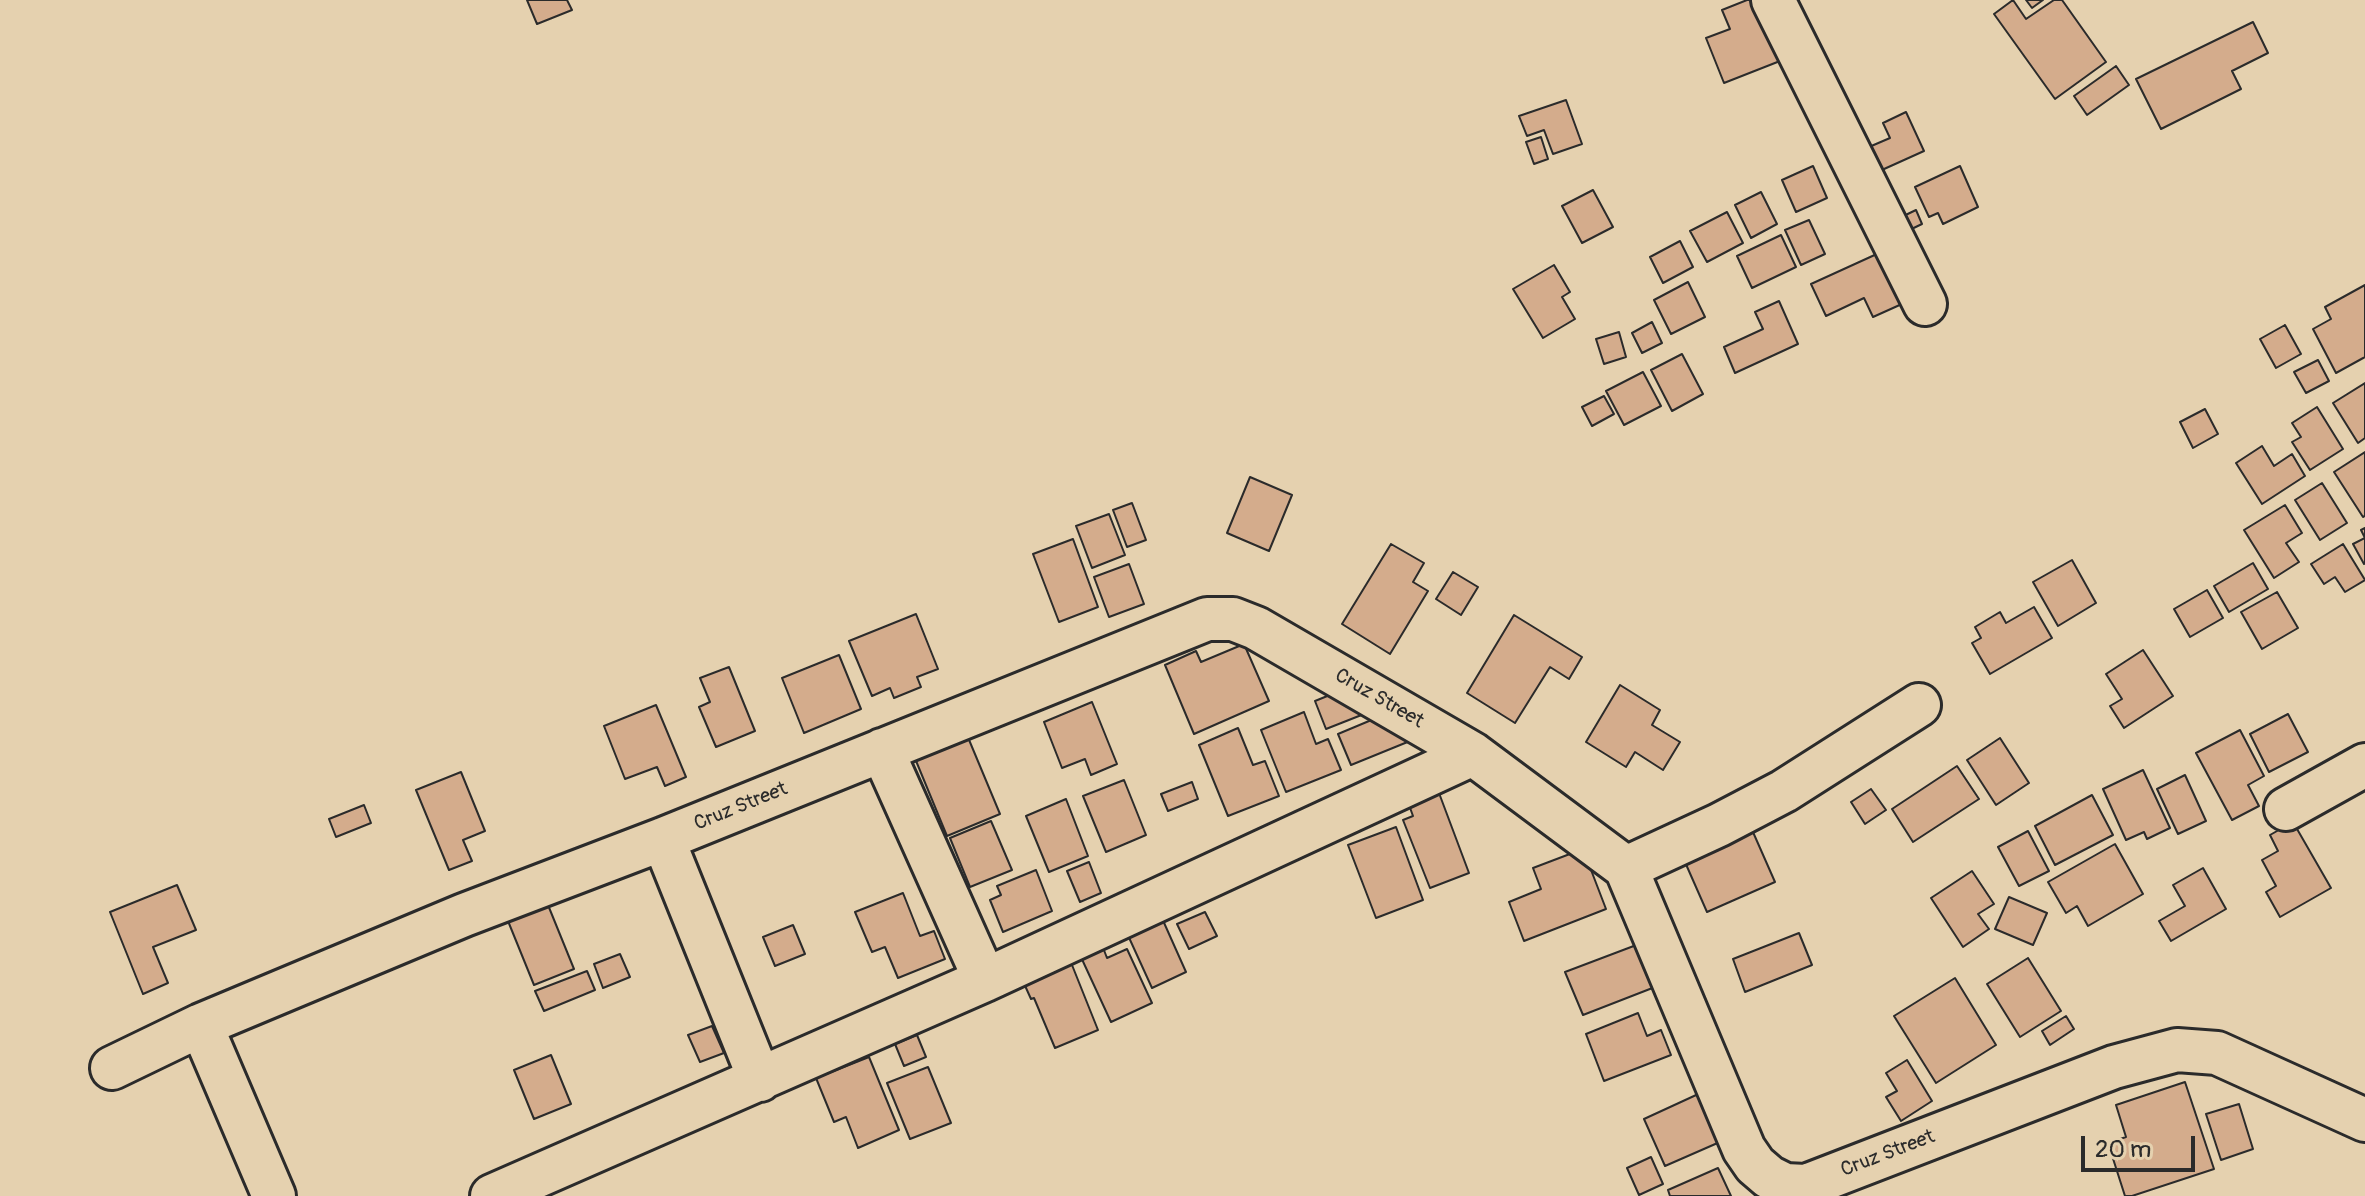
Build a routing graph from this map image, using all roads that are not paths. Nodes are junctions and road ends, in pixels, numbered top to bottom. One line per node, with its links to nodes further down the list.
1 (1773, 0): 2 (street)
2 (1925, 304)
3 (1919, 705): 9 (street)
4 (882, 750): 5 (street, Cruz Street); 8 (street, Cruz Street); 10 (street)
5 (1473, 754): 9 (street, Cruz Street); 10 (street)
6 (2365, 765): 7 (street)
7 (2286, 809)
8 (663, 839): 11 (street, Cruz Street); 13 (street)
9 (1626, 868): 15 (street, Cruz Street)
10 (985, 980): 13 (street)
11 (201, 1025): 12 (street, Cruz Street); 16 (street)
12 (112, 1068)
13 (760, 1080): 17 (street)
14 (2365, 1120): 15 (street, Cruz Street)
15 (1796, 1190)
16 (274, 1196)
17 (492, 1196)

